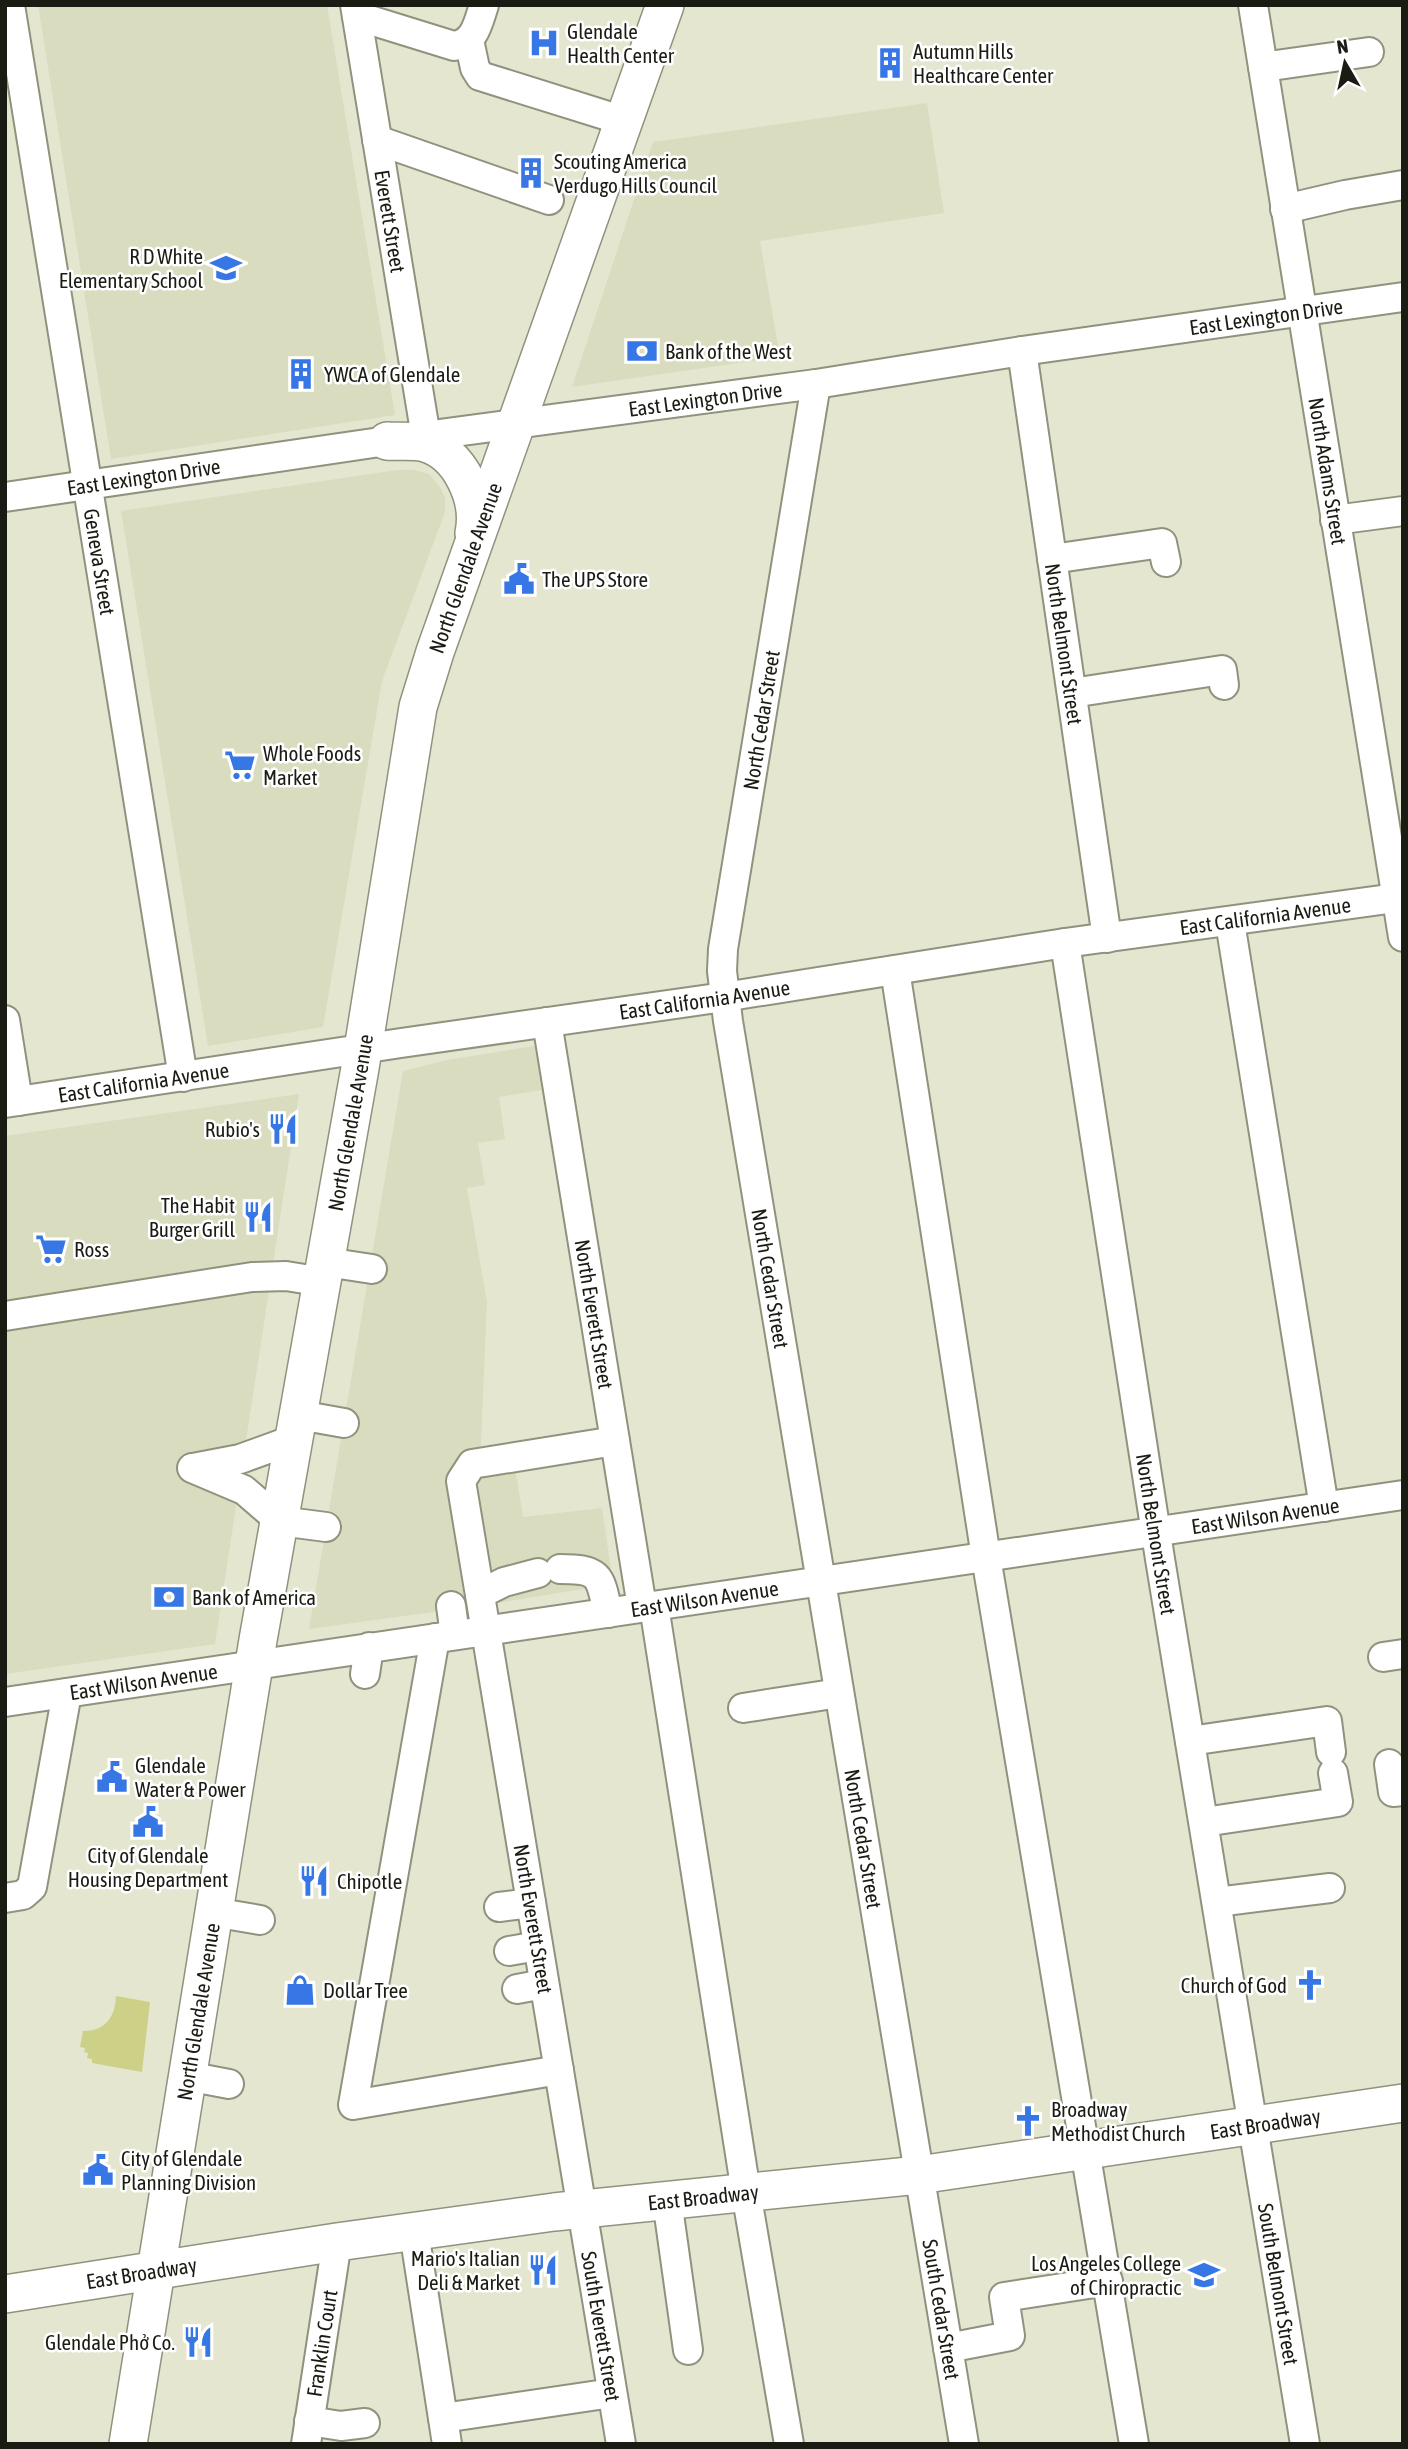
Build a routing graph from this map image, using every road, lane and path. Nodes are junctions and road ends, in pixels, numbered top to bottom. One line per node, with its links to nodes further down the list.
1 (10, 5): 21 (street, Geneva Street)
2 (484, 5): 6 (street)
3 (665, 5): 9 (main road, North Glendale Avenue)
4 (1253, 5): 8 (street, North Adams Street)
5 (356, 10): 6 (street); 10 (street, Everett Street)
6 (468, 40): 9 (street)
7 (1369, 52): 8 (street)
8 (1262, 67): 12 (street, North Adams Street)
9 (624, 121): 13 (main road, North Glendale Avenue)
10 (377, 140): 13 (street); 19 (street, Everett Street)
11 (1403, 185): 12 (street)
12 (1285, 209): 15 (street, North Adams Street)
13 (592, 214): 18 (main road, North Glendale Avenue)
14 (1403, 297): 15 (street, East Lexington Drive)
15 (1301, 311): 16 (street, East Lexington Drive); 24 (street, North Adams Street)
16 (1022, 351): 17 (street, East Lexington Drive); 26 (street, North Belmont Street)
17 (816, 384): 18 (street, East Lexington Drive); 36 (street, North Cedar Street)
18 (518, 424): 19 (street, East Lexington Drive); 25 (main road, North Glendale Avenue)
19 (426, 437): 20 (street, East Lexington Drive)
20 (387, 441): 21 (street, East Lexington Drive); 25 (main road)
21 (87, 484): 22 (street, East Lexington Drive); 40 (street, Geneva Street)
22 (5, 497)
23 (1403, 511): 24 (street)
24 (1335, 520): 30 (street, North Adams Street)
25 (469, 557): 39 (main road, North Glendale Avenue)
26 (1052, 559): 27 (street); 29 (street, North Belmont Street)
27 (1166, 562)
28 (1224, 685): 29 (street)
29 (1072, 693): 33 (street, North Belmont Street)
30 (1400, 897): 31 (street, East California Avenue); 32 (street, North Adams Street)
31 (1230, 922): 33 (street, East California Avenue); 49 (street)
32 (1403, 937)
33 (1107, 938): 34 (street, East California Avenue)
34 (1065, 943): 35 (street, East California Avenue); 52 (street, North Belmont Street)
35 (895, 970): 36 (street, East California Avenue); 53 (street)
36 (724, 997): 38 (street, East California Avenue); 54 (street, North Cedar Street)
37 (5, 1020): 41 (street)
38 (547, 1022): 39 (street, East California Avenue); 47 (street, North Everett Street)
39 (363, 1048): 40 (street, East California Avenue); 43 (main road, North Glendale Avenue)
40 (183, 1077): 41 (street, East California Avenue)
41 (11, 1102)
42 (372, 1269): 43 (street)
43 (325, 1272): 44 (street); 46 (main road, North Glendale Avenue)
44 (5, 1316)
45 (344, 1423): 46 (street)
46 (297, 1427): 50 (main road, North Glendale Avenue); 50 (street)
47 (615, 1441): 55 (street, North Everett Street); 57 (street, North Everett Street)
48 (1403, 1495): 49 (street, East Wilson Avenue)
49 (1324, 1507): 52 (street, East Wilson Avenue)
50 (280, 1521): 51 (street); 61 (main road, North Glendale Avenue)
51 (326, 1527)
52 (1156, 1531): 53 (street, East Wilson Avenue); 66 (street, North Belmont Street)
53 (986, 1557): 54 (street, East Wilson Avenue); 84 (street)
54 (821, 1581): 57 (street, East Wilson Avenue); 63 (street, North Cedar Street)
55 (480, 1594): 58 (street); 59 (street, North Everett Street)
56 (451, 1606): 60 (street)
57 (648, 1607): 58 (street, East Wilson Avenue); 86 (street, North Everett Street)
58 (608, 1613): 59 (street, East Wilson Avenue)
59 (486, 1630): 60 (street, East Wilson Avenue); 72 (street, North Everett Street)
60 (445, 1636): 61 (street, East Wilson Avenue); 79 (street)
61 (254, 1664): 62 (street, East Wilson Avenue); 75 (main road, North Glendale Avenue)
62 (67, 1693): 64 (street, East Wilson Avenue); 71 (street)
63 (839, 1693): 65 (street); 85 (street, North Cedar Street)
64 (5, 1702)
65 (743, 1708)
66 (1191, 1741): 69 (street, North Belmont Street); 69 (street)
67 (1389, 1764): 68 (street)
68 (1403, 1791)
69 (1204, 1822): 73 (street, North Belmont Street)
70 (1330, 1888): 73 (street)
71 (5, 1898)
72 (531, 1902): 74 (street); 77 (street, North Everett Street)
73 (1217, 1902): 83 (street, North Belmont Street)
74 (499, 1908)
75 (214, 1912): 76 (street); 80 (main road, North Glendale Avenue)
76 (260, 1920)
77 (538, 1946): 78 (street); 79 (street, North Everett Street)
78 (509, 1951)
79 (559, 2070): 88 (street, North Everett Street)
80 (187, 2076): 81 (street); 91 (main road, North Glendale Avenue)
81 (229, 2084)
82 (1403, 2103): 83 (main road, East Broadway)
83 (1254, 2126): 84 (main road, East Broadway); 105 (street, South Belmont Street)
84 (1086, 2150): 85 (main road, East Broadway); 92 (street)
85 (919, 2175): 86 (main road, East Broadway); 94 (street, South Cedar Street)
86 (746, 2192): 87 (main road, East Broadway); 102 (street, North Everett Street)
87 (667, 2200): 88 (main road, East Broadway); 95 (street)
88 (582, 2208): 89 (main road, East Broadway); 96 (street, South Everett Street)
89 (414, 2232): 90 (main road, East Broadway); 98 (street)
90 (337, 2242): 91 (main road, East Broadway); 99 (street, Franklin Court)
91 (156, 2271): 93 (main road, East Broadway); 100 (main road, North Glendale Avenue)
92 (1108, 2280): 94 (street); 104 (street)
93 (5, 2294)
94 (948, 2348): 103 (street, South Cedar Street)
95 (688, 2350)
96 (612, 2393): 98 (street); 101 (street, South Everett Street)
97 (365, 2423): 99 (street)
98 (445, 2431)
99 (308, 2432)
100 (128, 2444)
101 (621, 2444)
102 (789, 2444)
103 (964, 2444)
104 (1134, 2444)
105 (1305, 2444)

